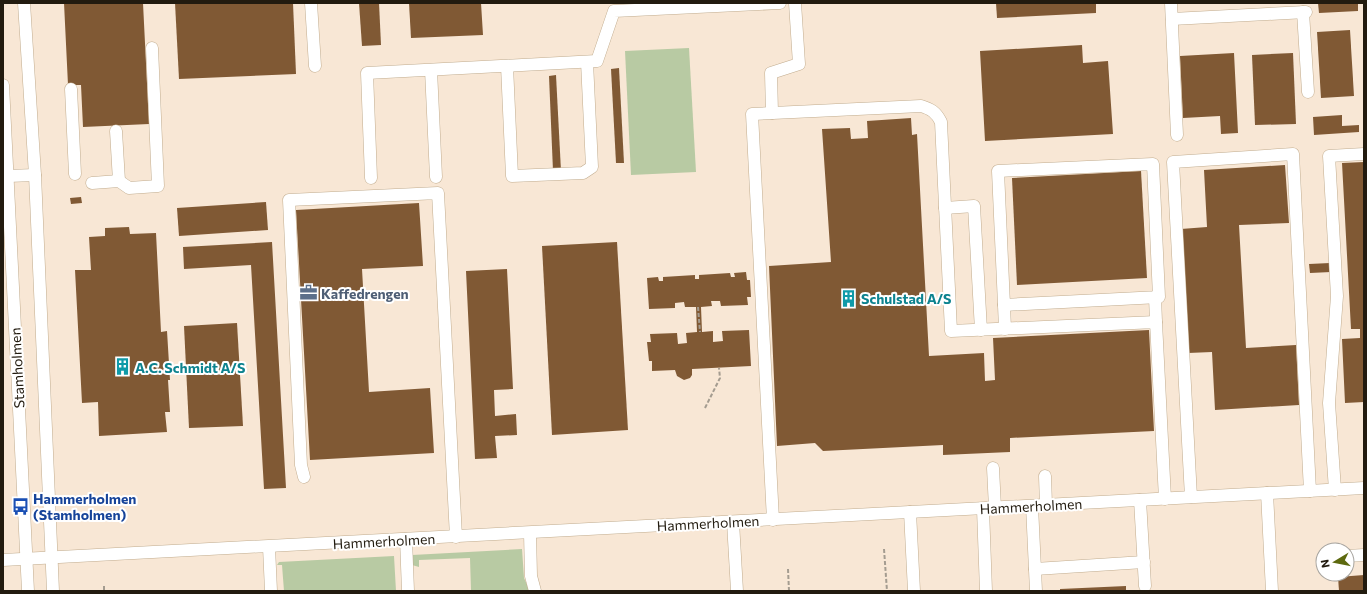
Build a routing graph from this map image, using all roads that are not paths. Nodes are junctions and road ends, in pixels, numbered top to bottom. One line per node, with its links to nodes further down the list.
1 (24, 3): 21 (street, Stamholmen)
2 (311, 3): 10 (street)
3 (780, 3): 6 (street)
4 (795, 3): 16 (street)
5 (1171, 3): 7 (street)
6 (653, 6): 9 (street)
7 (1172, 20): 15 (street); 18 (street)
8 (152, 48): 25 (street)
9 (587, 62): 11 (street); 11 (street)
10 (315, 66)
11 (507, 66): 12 (street)
12 (431, 70): 23 (street); 24 (street)
13 (3, 84): 22 (street, Stamholmen)
14 (71, 89): 20 (street)
15 (1308, 92)
16 (772, 113): 27 (street); 47 (street)
17 (116, 131): 25 (street)
18 (1177, 135)
19 (1364, 154): 37 (street)
20 (75, 174)
21 (35, 175): 22 (street); 53 (street, Stamholmen)
22 (8, 176): 55 (street, Stamholmen)
23 (436, 177)
24 (371, 178)
25 (118, 181): 26 (street)
26 (92, 183)
27 (945, 208): 32 (street); 32 (street)
28 (1155, 298): 29 (street); 29 (street); 30 (street)
29 (1004, 305): 31 (street)
30 (1156, 322): 31 (street); 41 (street)
31 (1005, 329): 32 (street)
32 (981, 330)
33 (993, 468): 45 (street)
34 (1045, 476): 43 (street)
35 (304, 477): 50 (street)
36 (1364, 488): 37 (street, Hammerholmen)
37 (1334, 490): 38 (street, Hammerholmen)
38 (1310, 491): 39 (street, Hammerholmen); 40 (street)
39 (1267, 493): 40 (street, Hammerholmen); 68 (street)
40 (1191, 498): 41 (street, Hammerholmen)
41 (1165, 499): 42 (street, Hammerholmen)
42 (1140, 500): 43 (street, Hammerholmen); 56 (street)
43 (1046, 505): 44 (street, Hammerholmen)
44 (1032, 506): 45 (street, Hammerholmen); 57 (street)
45 (989, 508): 46 (street, Hammerholmen); 66 (street)
46 (910, 512): 47 (street, Hammerholmen); 65 (street)
47 (773, 520): 48 (street, Hammerholmen)
48 (733, 522): 49 (street, Hammerholmen); 64 (street)
49 (530, 533): 50 (street, Hammerholmen); 63 (street)
50 (456, 537): 51 (street, Hammerholmen)
51 (406, 540): 52 (street, Hammerholmen); 62 (street)
52 (269, 547): 53 (street, Hammerholmen); 61 (street)
53 (52, 558): 55 (street); 60 (street, Stamholmen)
54 (3, 560): 55 (street)
55 (27, 560): 59 (street, Stamholmen)
56 (1144, 562): 57 (street); 58 (street)
57 (1035, 569): 67 (street)
58 (1145, 586)
59 (28, 591)
60 (53, 591)
61 (271, 591)
62 (408, 591)
63 (535, 591)
64 (737, 591)
65 (914, 591)
66 (986, 591)
67 (1036, 591)
68 (1272, 591)

